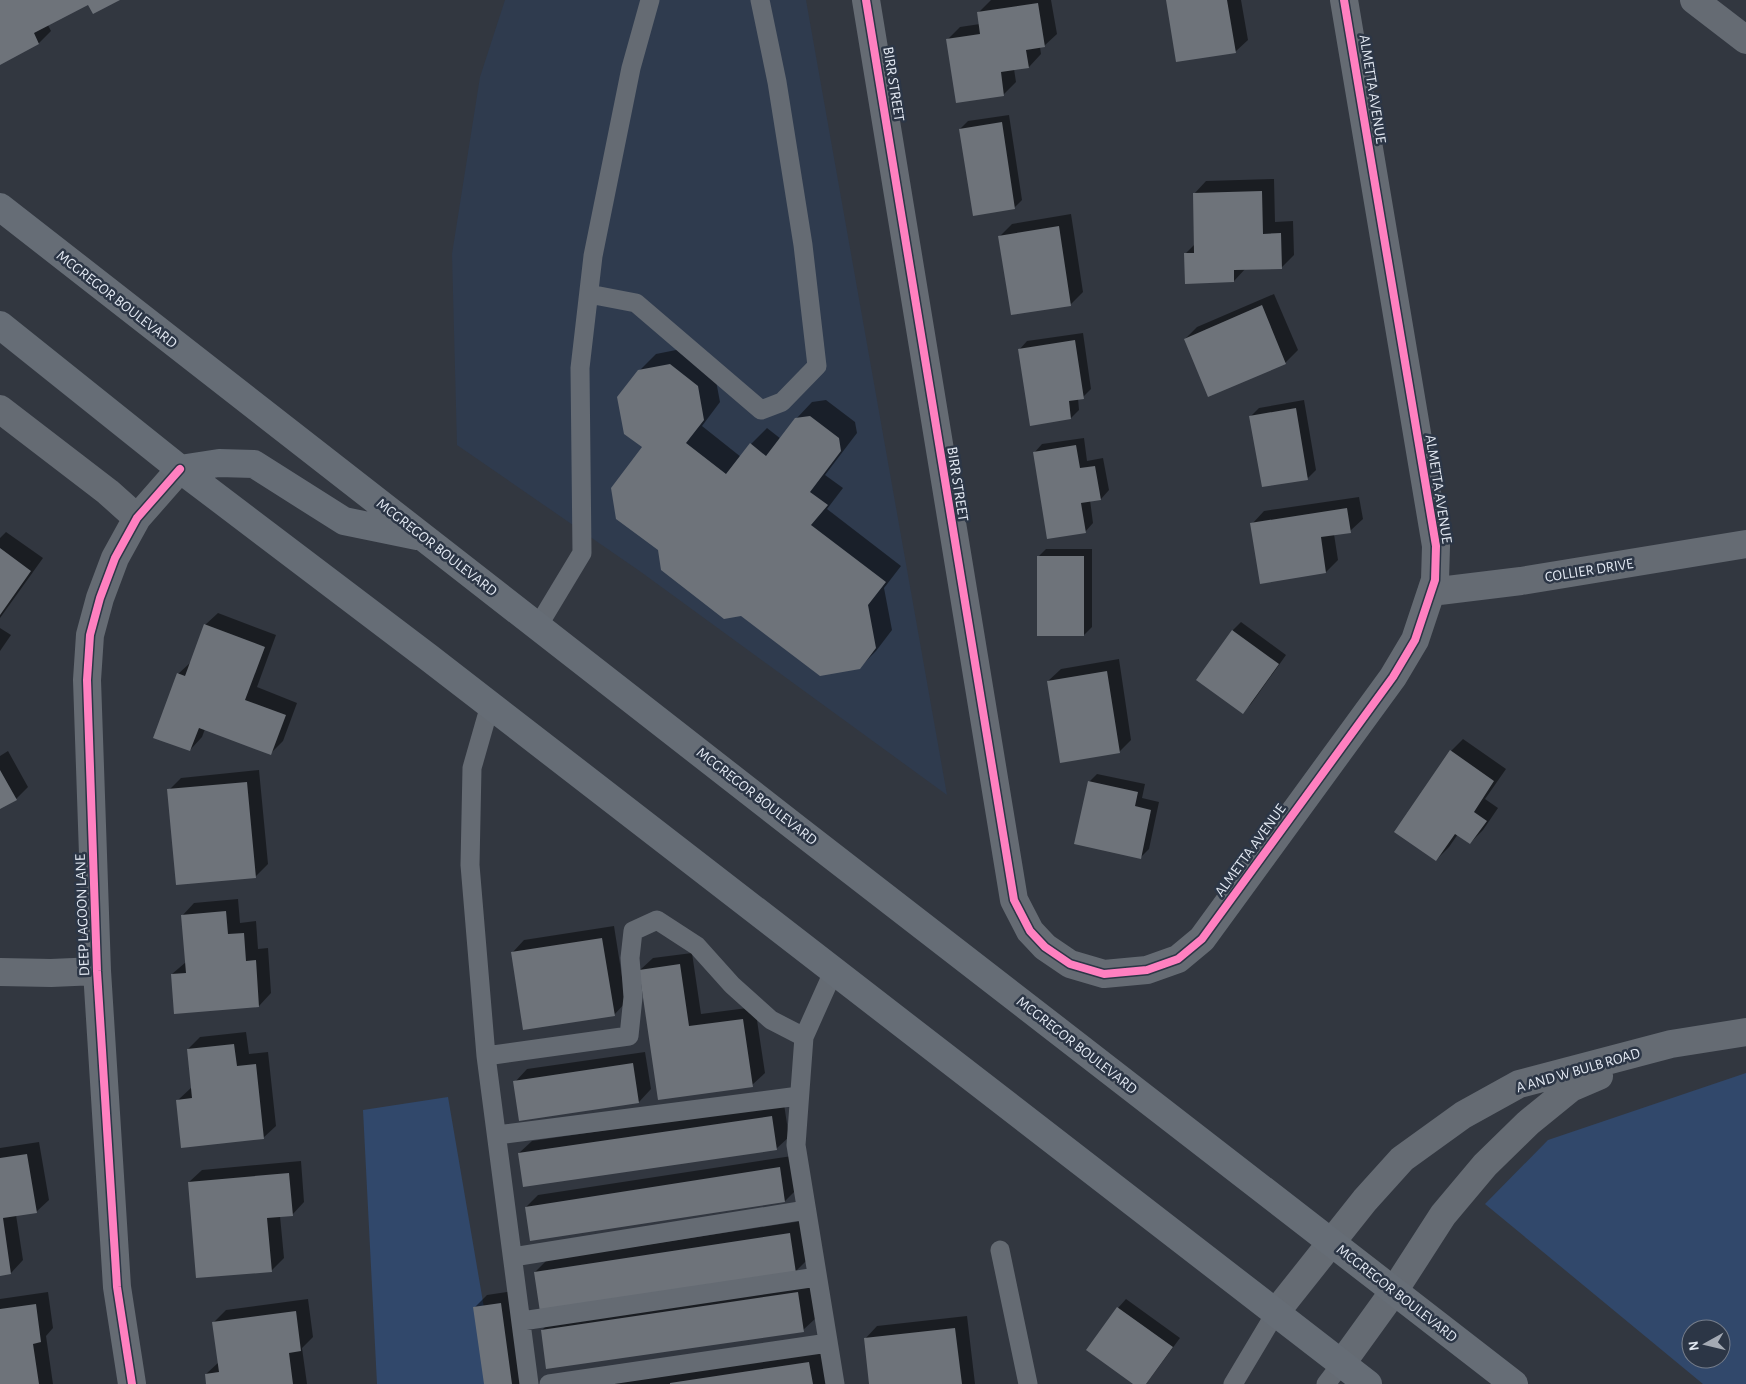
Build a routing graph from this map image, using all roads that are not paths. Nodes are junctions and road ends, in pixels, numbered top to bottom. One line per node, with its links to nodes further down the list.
1 (650, 0): 8 (lane)
2 (760, 0): 8 (lane)
3 (866, 0): 18 (street, BIRR STREET)
4 (1344, 0): 15 (street, ALMETTA AVENUE)
5 (1694, 0): 6 (street)
6 (1746, 40)
7 (0, 207): 13 (main road, MCGREGOR BOULEVARD)
8 (589, 294): 16 (lane)
9 (0, 325): 11 (main road)
10 (0, 409): 12 (street)
11 (180, 470): 12 (street, DEEP LAGOON LANE); 13 (main road); 17 (main road)
12 (137, 518): 20 (street, DEEP LAGOON LANE)
13 (424, 537): 16 (main road, MCGREGOR BOULEVARD)
14 (1746, 544): 15 (street, COLLIER DRIVE)
15 (1431, 592): 18 (street, ALMETTA AVENUE)
16 (538, 626): 29 (main road, MCGREGOR BOULEVARD)
17 (490, 705): 19 (main road); 25 (lane)
18 (1058, 956)
19 (834, 970): 23 (lane); 34 (main road)
20 (97, 971): 21 (street); 38 (street, DEEP LAGOON LANE)
21 (0, 972)
22 (1746, 1032): 24 (street, A AND W BULB ROAD)
23 (804, 1037): 25 (lane); 26 (lane)
24 (1671, 1044): 29 (street, A AND W BULB ROAD); 33 (street, A AND W BULB ROAD)
25 (486, 1056): 27 (lane)
26 (799, 1096): 27 (lane); 28 (lane)
27 (497, 1135): 31 (lane)
28 (806, 1210): 31 (lane); 32 (lane)
29 (1331, 1242): 33 (main road, MCGREGOR BOULEVARD); 34 (street, A AND W BULB ROAD)
30 (1000, 1250): 42 (lane)
31 (513, 1257): 35 (lane)
32 (817, 1278): 35 (lane); 36 (lane)
33 (1394, 1291): 37 (street, A AND W BULB ROAD); 45 (main road, MCGREGOR BOULEVARD)
34 (1276, 1312): 37 (main road); 43 (lane)
35 (522, 1321): 39 (lane)
36 (828, 1343): 40 (lane); 41 (lane)
37 (1334, 1374): 44 (main road)
38 (132, 1384)
39 (529, 1384)
40 (549, 1384)
41 (835, 1384)
42 (1028, 1384)
43 (1233, 1384)
44 (1368, 1384)
45 (1514, 1384)

